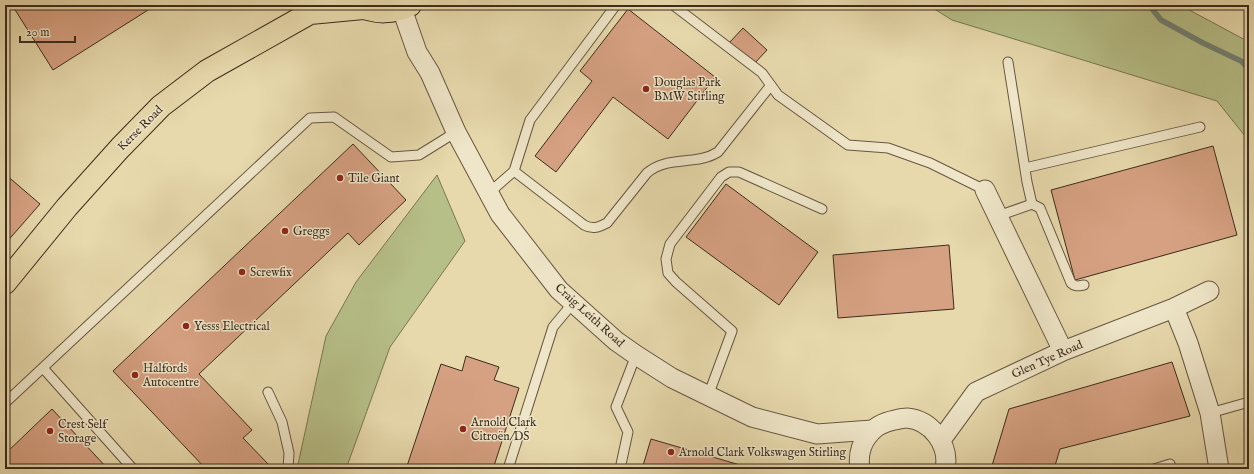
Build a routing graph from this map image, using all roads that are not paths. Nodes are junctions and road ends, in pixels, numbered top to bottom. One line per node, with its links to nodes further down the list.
1 (616, 5): 11 (lane)
2 (673, 5): 7 (lane)
3 (361, 6): 4 (main road, Kerse Road); 5 (main road, Kerse Road)
4 (406, 7): 9 (street, Craig Leith Road)
5 (311, 9): 17 (main road, Kerse Road)
6 (1008, 62): 10 (lane)
7 (771, 85): 11 (lane); 12 (lane)
8 (1200, 127): 10 (lane)
9 (456, 132): 13 (street, Craig Leith Road); 24 (lane)
10 (1025, 168): 14 (lane)
11 (514, 171): 13 (lane)
12 (986, 190): 16 (street)
13 (489, 193): 20 (street, Craig Leith Road)
14 (1032, 204): 16 (lane); 18 (lane)
15 (822, 209): 26 (lane)
16 (998, 216): 22 (street)
17 (5, 283)
18 (1084, 285)
19 (1209, 291): 21 (street, Glen Tye Road)
20 (573, 303): 23 (street, Craig Leith Road); 35 (lane)
21 (1174, 308): 22 (street, Glen Tye Road); 29 (street)
22 (1063, 350): 31 (street, Glen Tye Road)
23 (636, 355): 26 (street, Craig Leith Road); 36 (lane)
24 (43, 368): 28 (lane); 33 (lane)
25 (268, 392): 34 (lane)
26 (708, 396): 30 (street, Craig Leith Road)
27 (1249, 402): 29 (lane)
28 (5, 403)
29 (1210, 412): 40 (street)
30 (872, 430): 31 (street); 37 (street)
31 (940, 440): 38 (street)
32 (1170, 464): 39 (lane)
33 (133, 469)
34 (288, 469)
35 (508, 469)
36 (620, 469)
37 (860, 469)
38 (945, 469)
39 (1154, 469)
40 (1219, 469)

